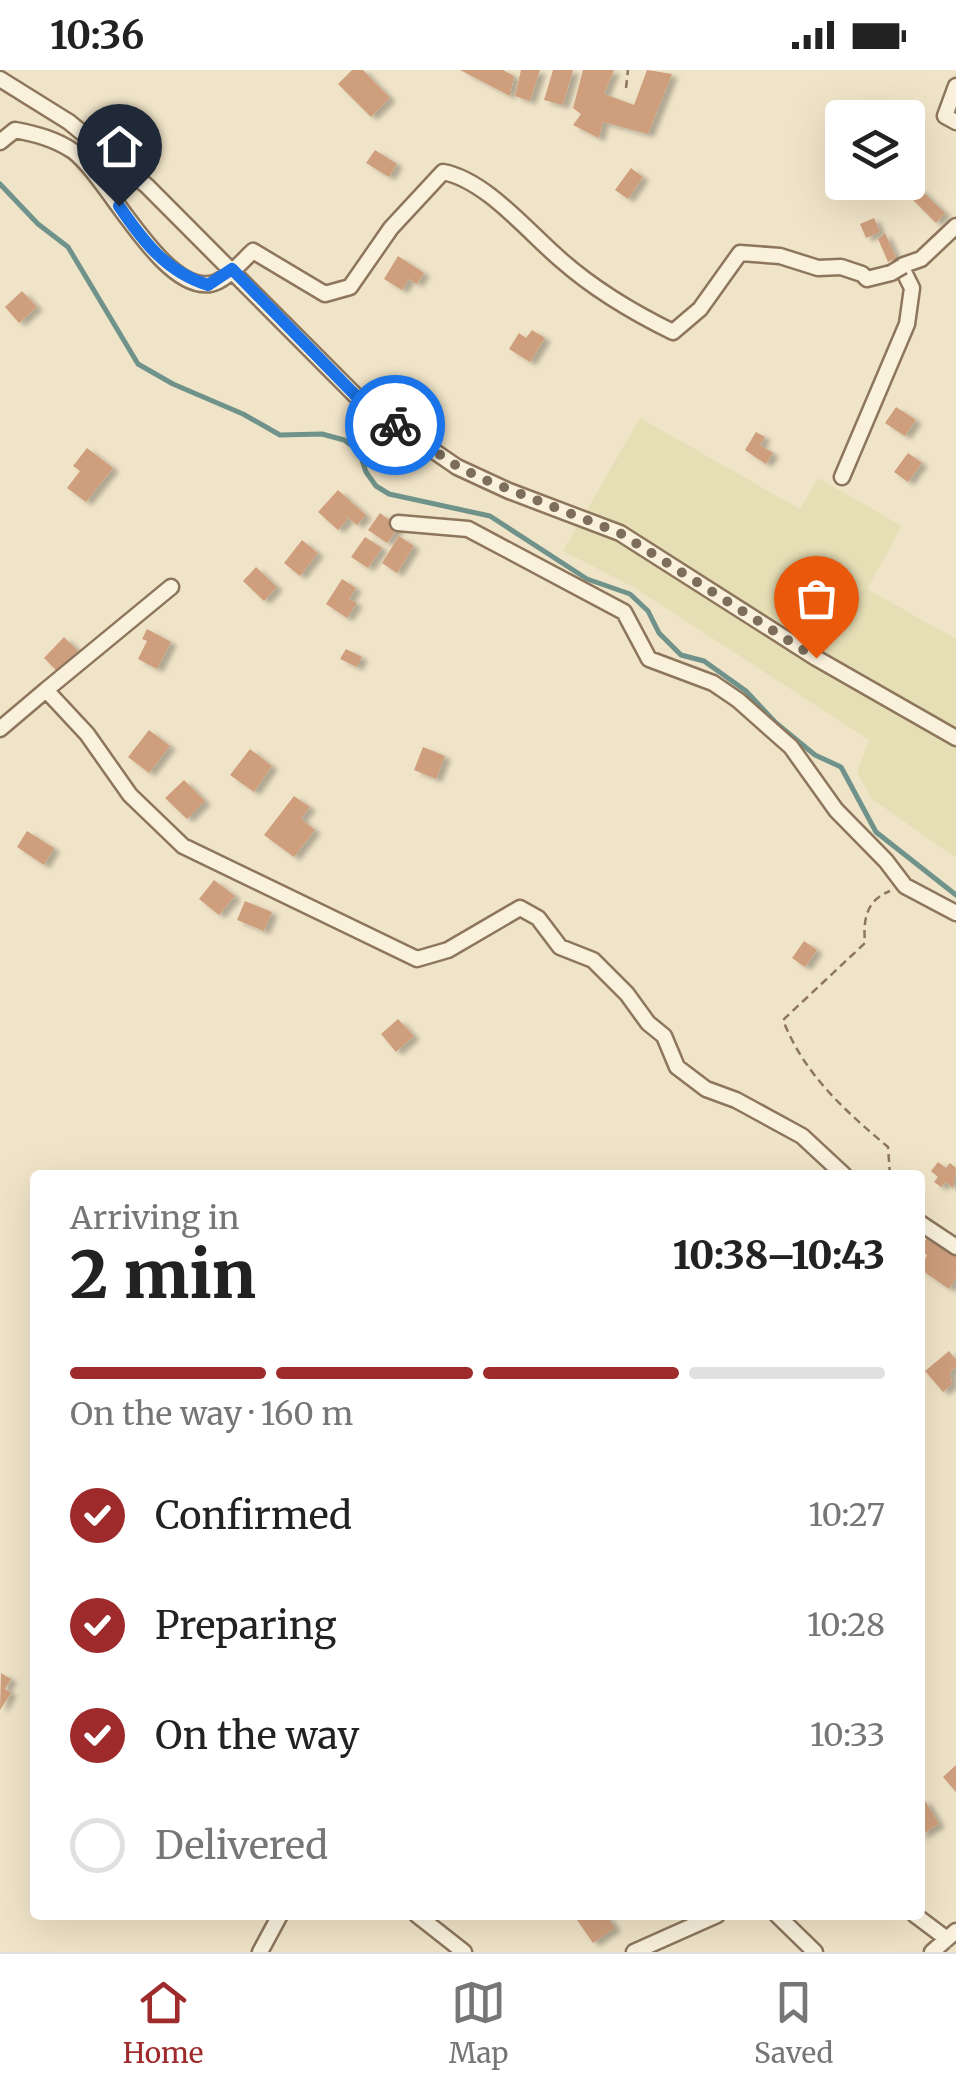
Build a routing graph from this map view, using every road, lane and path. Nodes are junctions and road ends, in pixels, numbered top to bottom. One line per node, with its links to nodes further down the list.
1 (628, 70): 4 (path)
2 (0, 79): 9 (street)
3 (956, 86): 5 (street)
4 (626, 88)
5 (956, 122)
6 (0, 142): 9 (street)
7 (956, 226): 8 (street)
8 (899, 268): 9 (street); 10 (street)
9 (232, 269): 17 (street)
10 (842, 477)
11 (398, 523): 18 (street)
12 (170, 587): 13 (street)
13 (46, 690): 15 (street); 20 (street)
14 (0, 710): 15 (street)
15 (15, 720): 16 (street)
16 (0, 729)
17 (956, 738)
18 (905, 886): 19 (street); 21 (path)
19 (956, 913)
20 (839, 1170)
21 (890, 1170)
22 (925, 1227): 23 (street)
23 (956, 1247)
24 (277, 1920): 30 (street)
25 (423, 1920): 31 (street)
26 (706, 1920): 32 (street)
27 (783, 1920): 33 (street)
28 (924, 1920): 29 (street)
29 (952, 1935): 34 (street)
30 (260, 1952)
31 (464, 1952)
32 (634, 1952)
33 (815, 1952)
34 (932, 1952)

